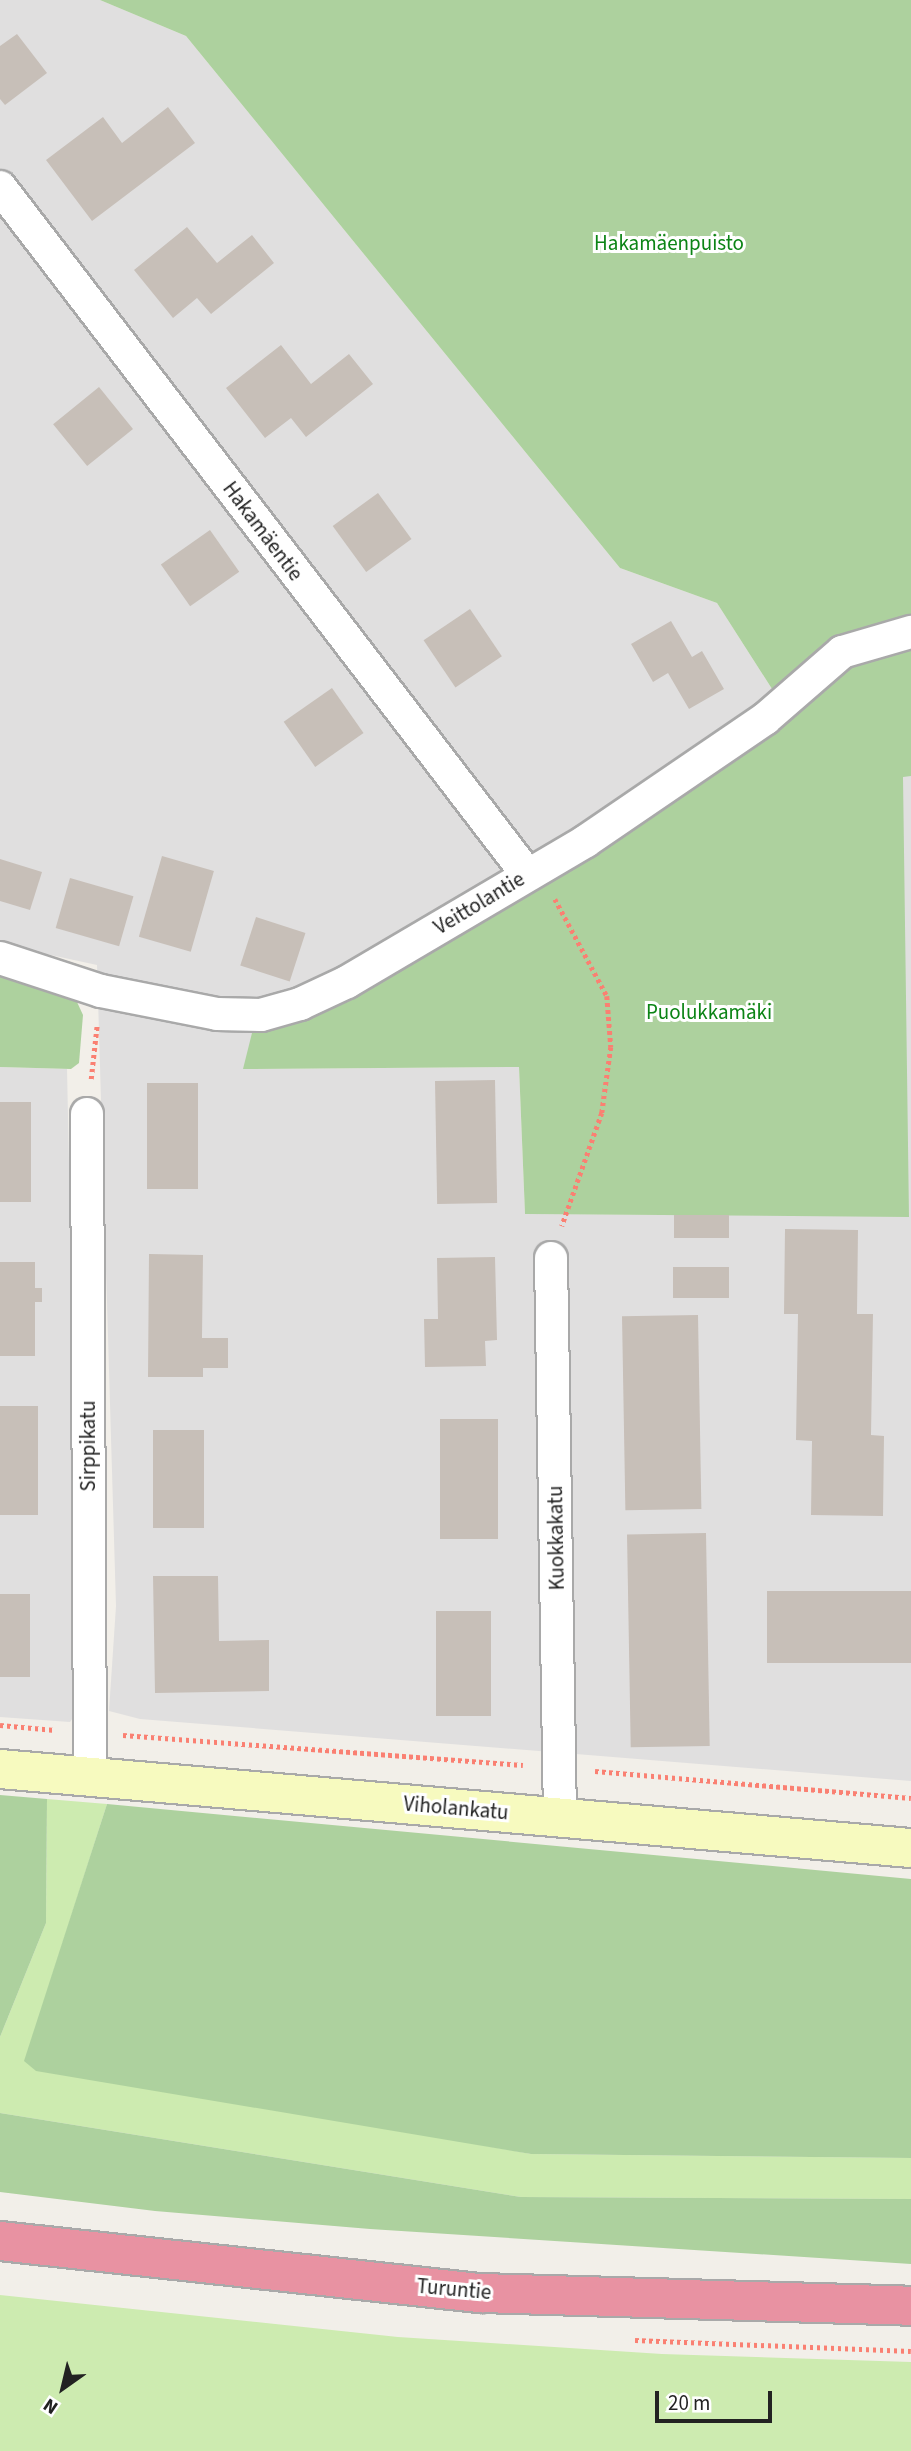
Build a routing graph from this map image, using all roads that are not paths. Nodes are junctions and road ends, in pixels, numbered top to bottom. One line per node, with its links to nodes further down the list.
1 (0, 187): 3 (street, Hakamäentie)
2 (911, 632): 3 (street, Veittolantie)
3 (530, 872): 4 (street, Veittolantie)
4 (0, 958)
5 (87, 1114): 8 (street, Sirppikatu)
6 (551, 1258): 9 (street, Kuokkakatu)
7 (0, 1769): 8 (main road, Viholankatu)
8 (90, 1777): 9 (main road, Viholankatu)
9 (560, 1817): 10 (main road, Viholankatu)
10 (911, 1848)
11 (0, 2241): 12 (highway, Turuntie)
12 (911, 2306)

